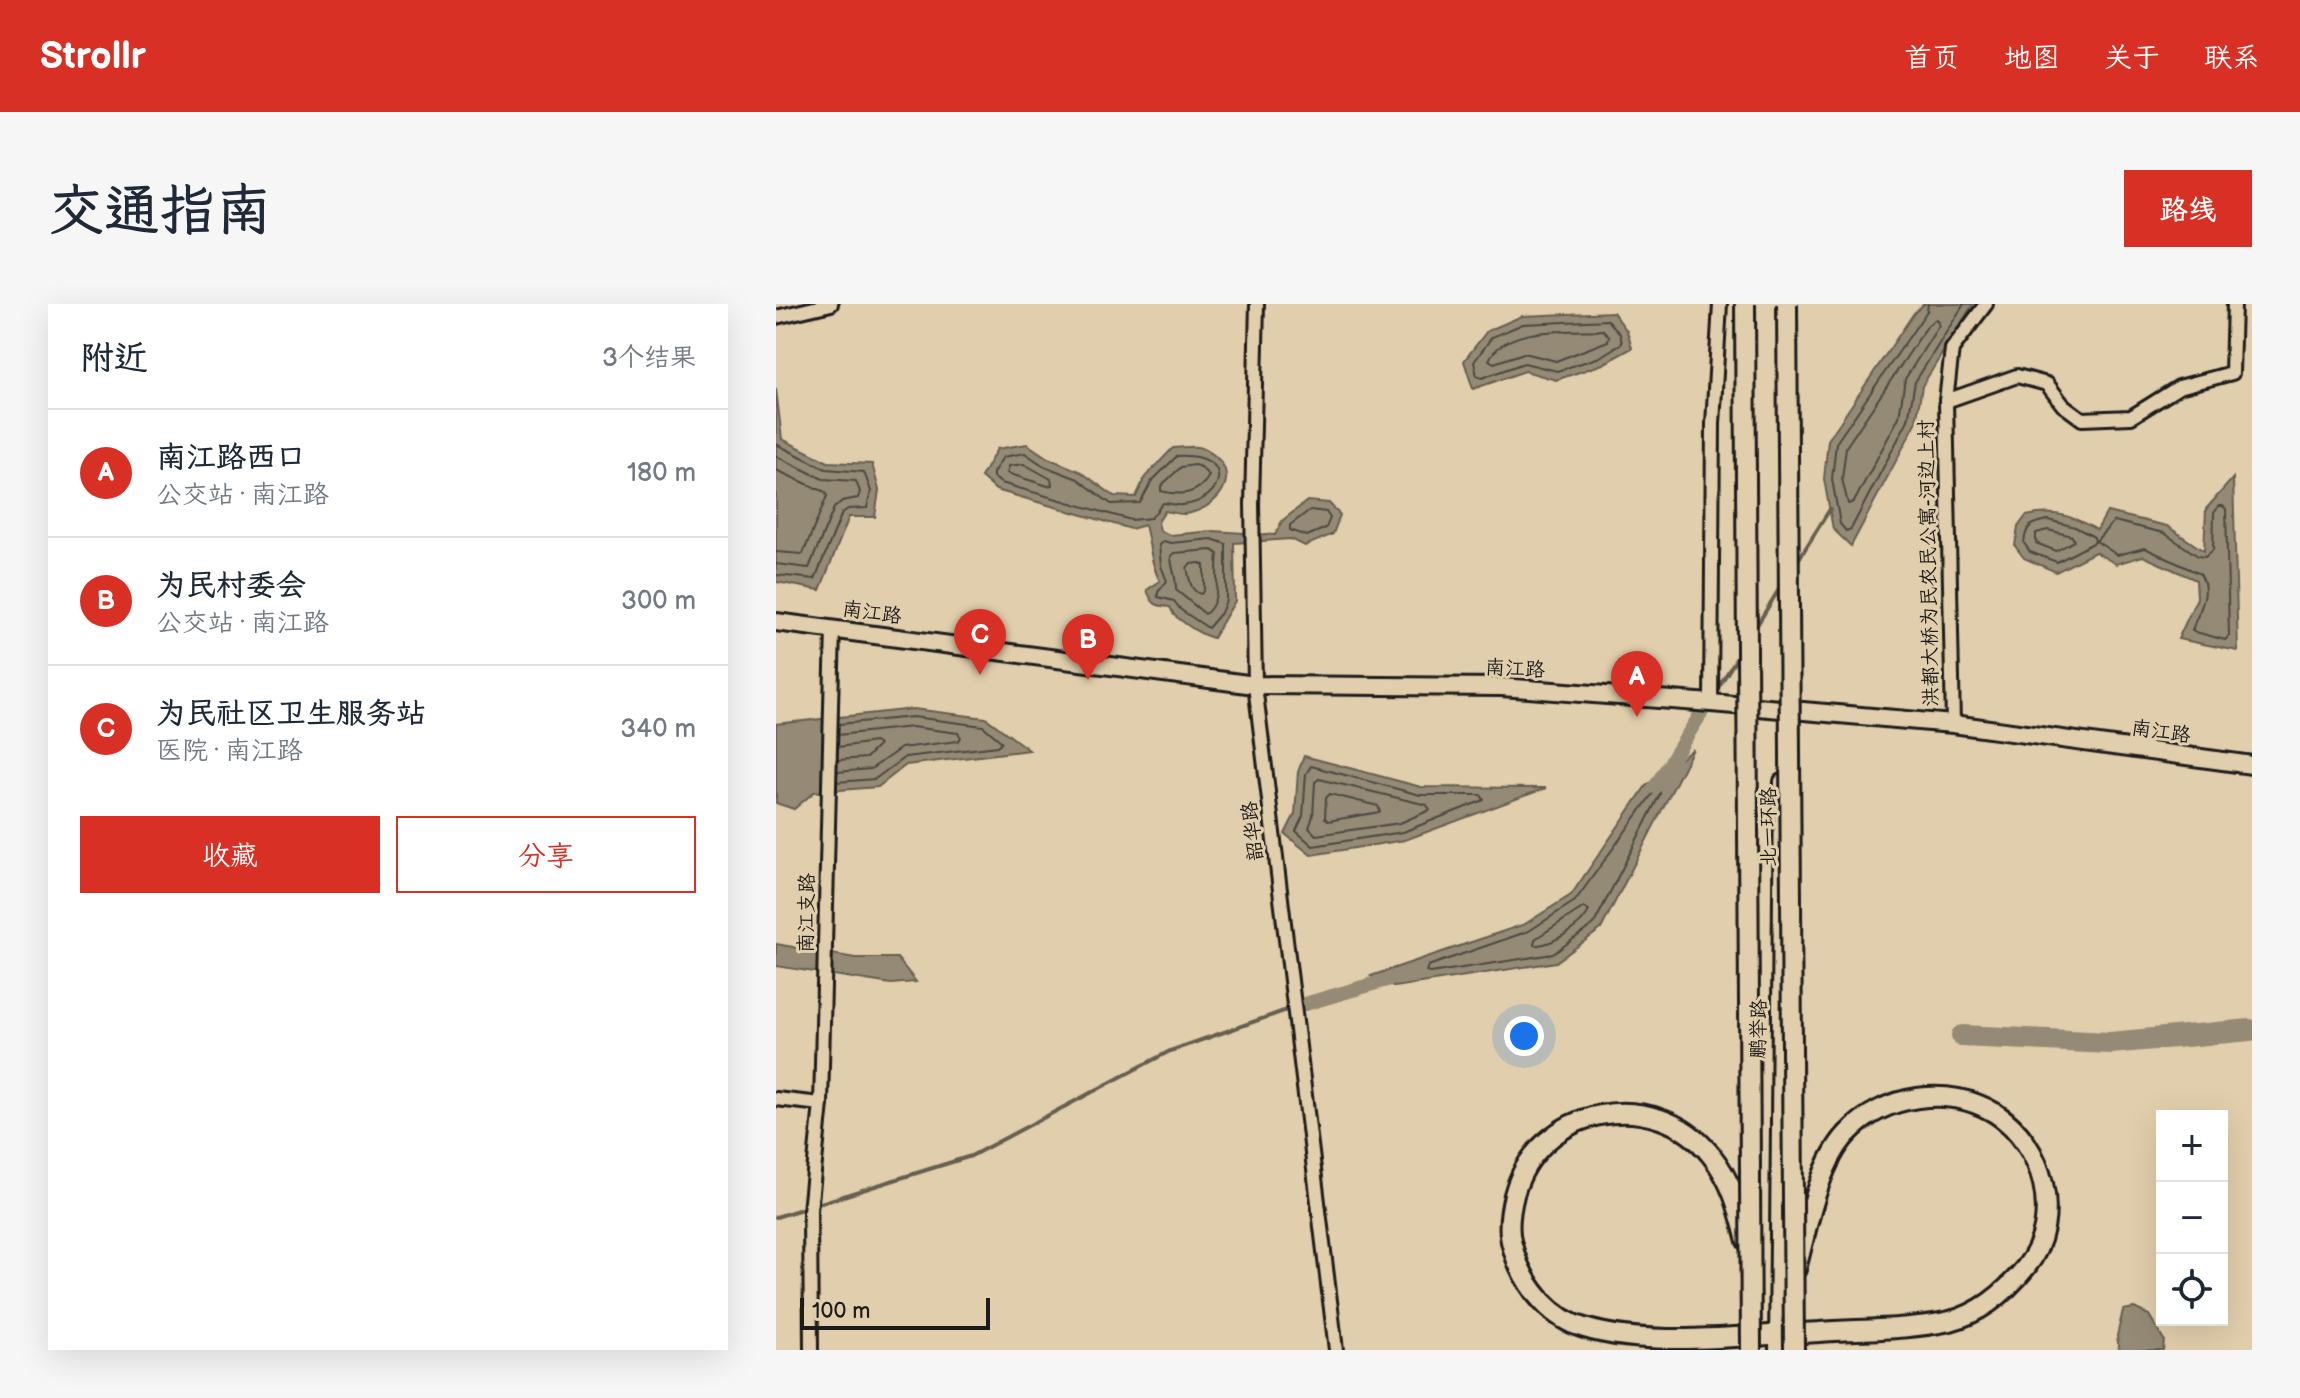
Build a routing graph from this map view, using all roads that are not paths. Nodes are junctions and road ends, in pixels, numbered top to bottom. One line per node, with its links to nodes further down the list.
1 (831, 304): 8 (street)
2 (1257, 304): 12 (street, 韶华路)
3 (1720, 304): 13 (street)
4 (1745, 304): 19 (highway, 北一环路, bridge)
5 (1787, 304): 20 (highway, 北一环路, bridge)
6 (1986, 304): 9 (street, 洪都大桥为民农民公寓-河边上村)
7 (2234, 304): 9 (street)
8 (776, 317)
9 (1946, 401): 15 (street, 洪都大桥为民农民公寓-河边上村)
10 (776, 622): 11 (main road, 南江路)
11 (833, 628): 12 (main road, 南江路); 18 (street, 南江支路)
12 (1255, 685): 13 (main road, 南江路); 23 (street, 韶华路)
13 (1711, 703): 14 (main road, 南江路)
14 (1782, 709): 15 (main road, 南江路); 21 (street, 鹏举路)
15 (1953, 724): 16 (main road, 南江路)
16 (2252, 765)
17 (776, 1099): 18 (street)
18 (821, 1104): 22 (street, 南江支路)
19 (1751, 1253): 21 (highway, bridge); 24 (highway, 北一环路, bridge)
20 (1794, 1276): 21 (highway, bridge); 25 (highway, 北一环路, bridge)
21 (1776, 1342)
22 (811, 1350)
23 (1336, 1350)
24 (1751, 1350)
25 (1794, 1350)

